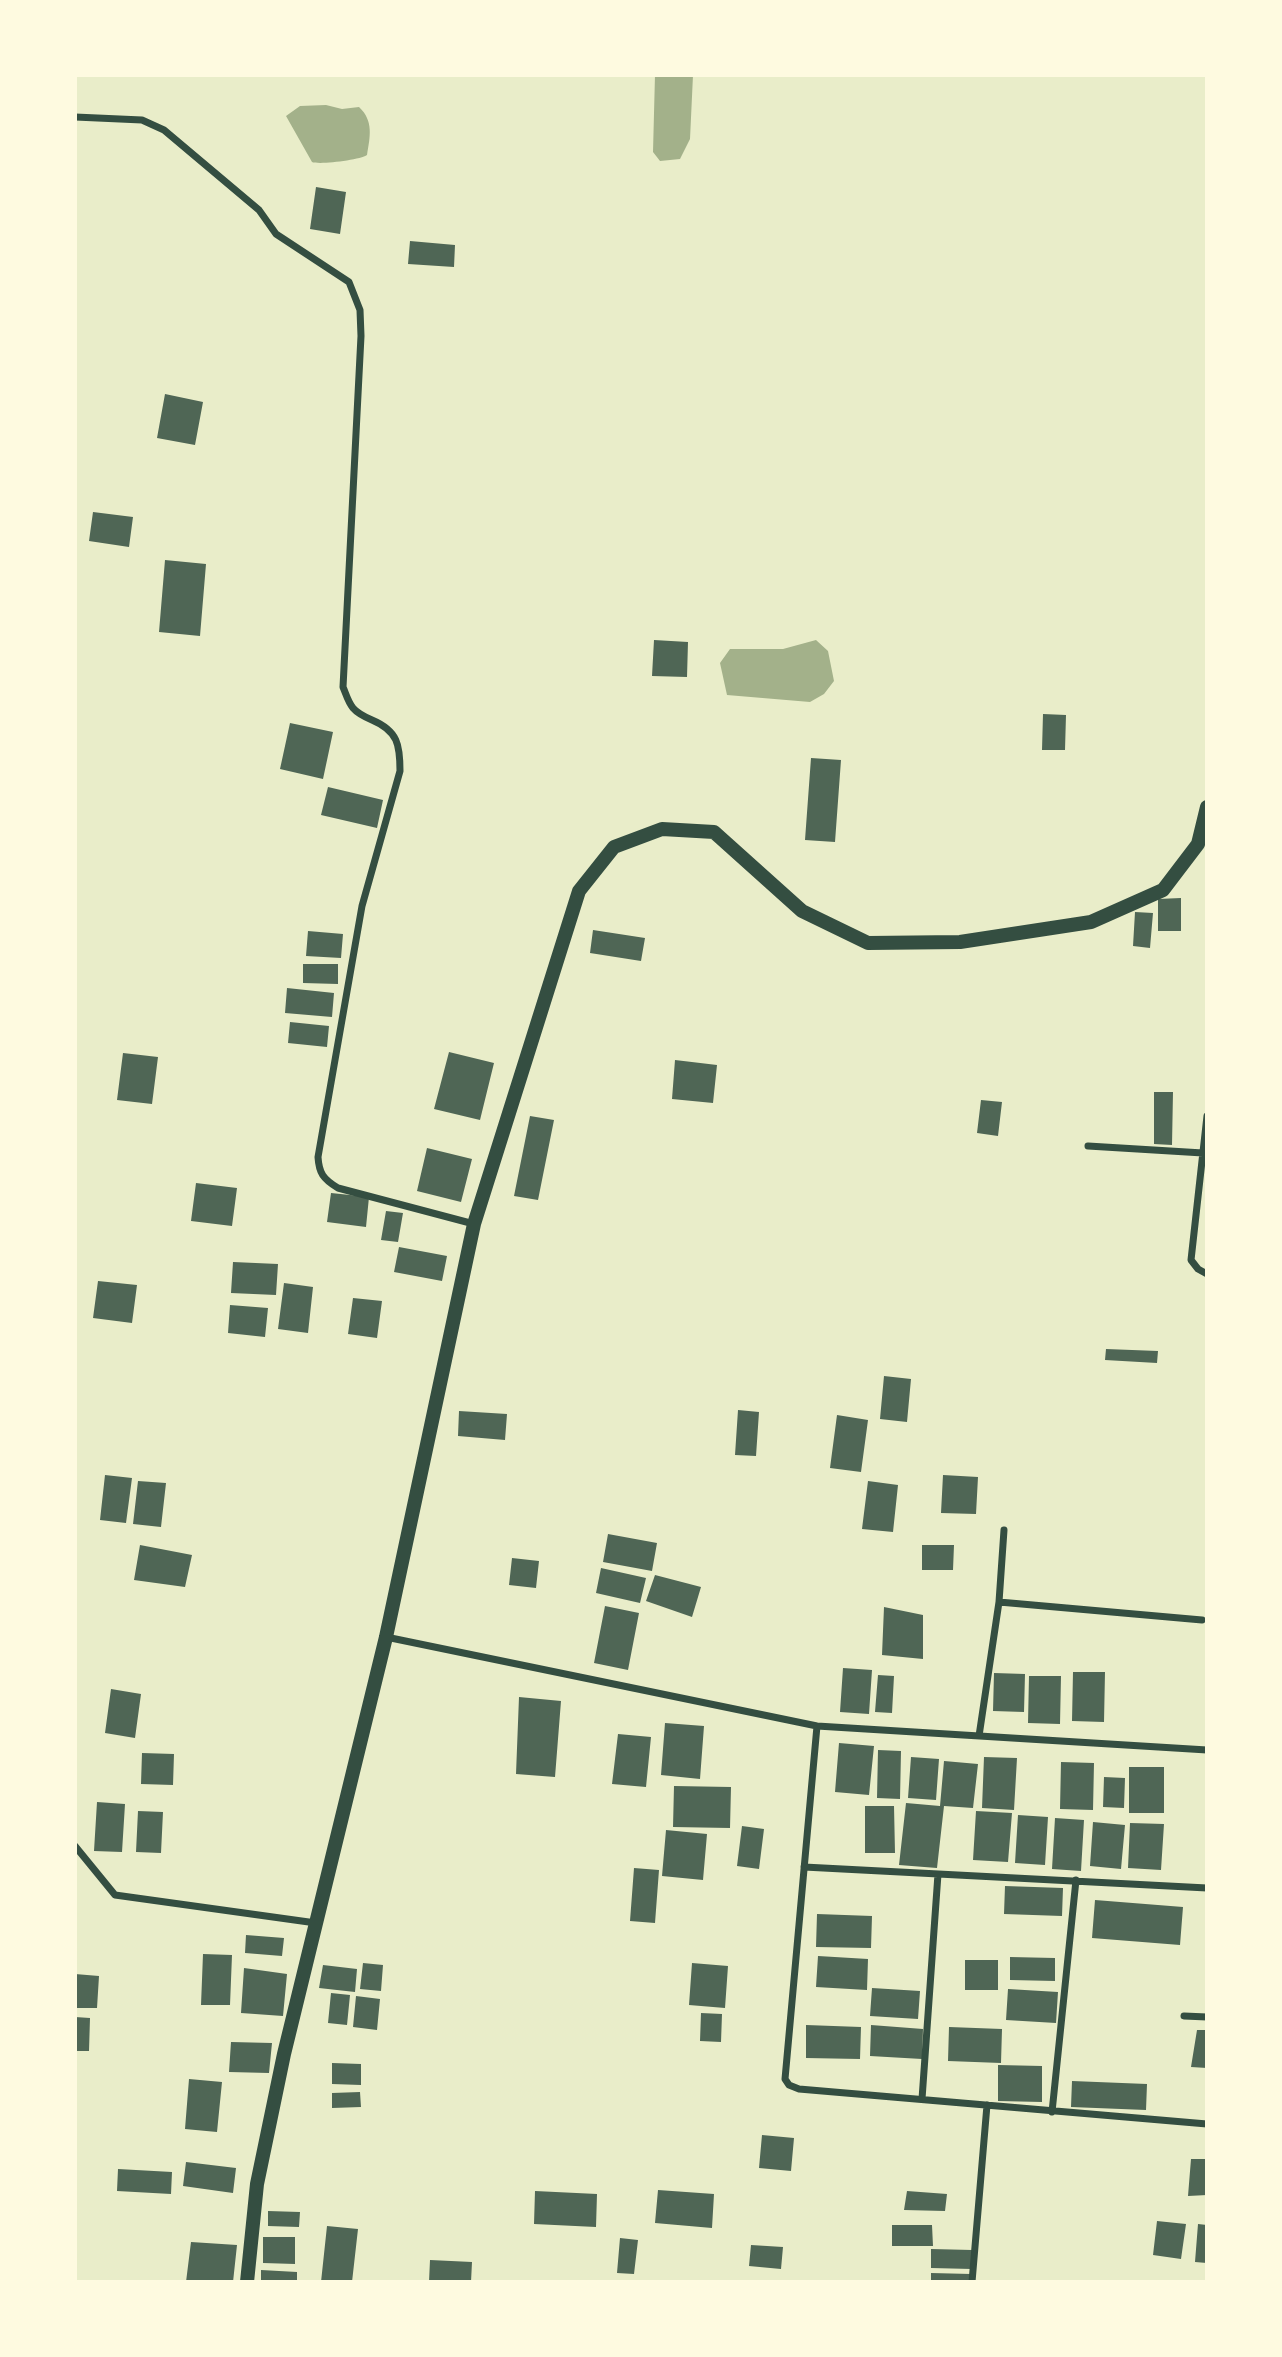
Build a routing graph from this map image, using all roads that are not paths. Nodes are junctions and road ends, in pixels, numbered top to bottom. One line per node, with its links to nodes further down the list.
1 (75, 117): 6 (street)
2 (1207, 807): 6 (main road)
3 (1207, 1116): 5 (street)
4 (1088, 1146): 5 (street)
5 (1203, 1153): 7 (street)
6 (474, 1224): 11 (main road)
7 (1207, 1273)
8 (1004, 1530): 9 (street)
9 (999, 1602): 10 (street); 13 (street)
10 (1202, 1620)
11 (386, 1637): 12 (street); 20 (main road)
12 (817, 1726): 13 (street); 16 (street)
13 (979, 1736): 14 (street)
14 (1207, 1750)
15 (75, 1846): 20 (street)
16 (804, 1867): 17 (street); 23 (street)
17 (938, 1874): 18 (street); 23 (street)
18 (1076, 1880): 19 (street); 25 (street)
19 (1207, 1888)
20 (316, 1923): 27 (main road)
21 (1184, 2016): 22 (street)
22 (1207, 2017)
23 (922, 2099): 24 (street)
24 (987, 2105): 25 (street); 28 (street)
25 (1052, 2112): 26 (street)
26 (1207, 2124)
27 (247, 2282)
28 (972, 2282)

